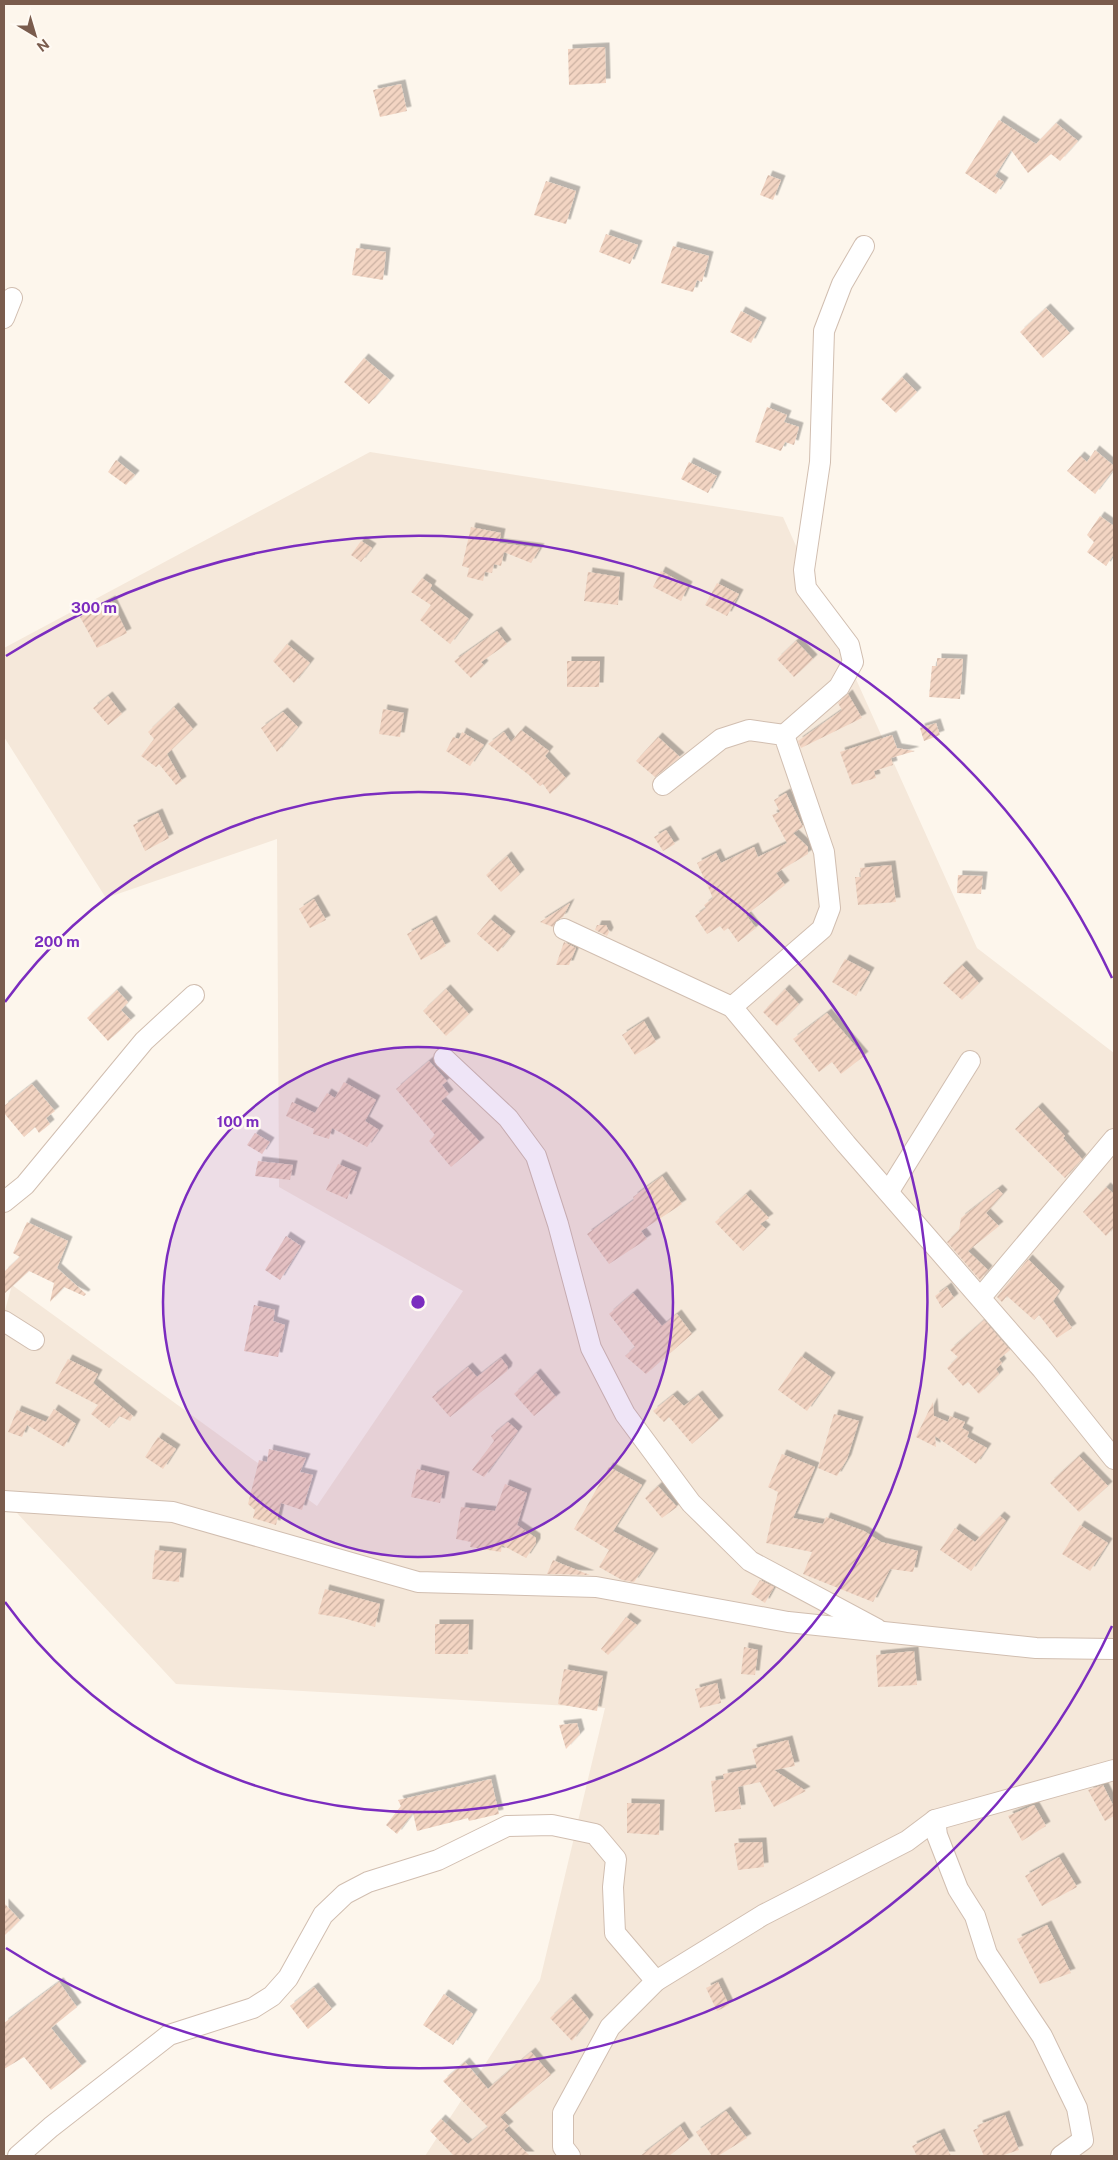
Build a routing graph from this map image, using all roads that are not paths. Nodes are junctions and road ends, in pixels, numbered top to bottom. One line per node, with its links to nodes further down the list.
1 (864, 246): 4 (street)
2 (12, 298): 3 (street)
3 (4, 318)
4 (784, 735): 5 (street); 8 (street)
5 (663, 785)
6 (564, 930): 8 (street)
7 (194, 995): 13 (street)
8 (732, 1007): 12 (street)
9 (444, 1058): 19 (street)
10 (970, 1061): 12 (street)
11 (1114, 1139): 14 (street)
12 (889, 1191): 14 (street)
13 (4, 1202)
14 (981, 1297): 17 (street)
15 (4, 1320): 16 (street)
16 (34, 1340)
17 (1114, 1459)
18 (4, 1501): 19 (street)
19 (888, 1634): 20 (street)
20 (1114, 1649)
21 (1114, 1770): 22 (street)
22 (935, 1820): 23 (street); 26 (street)
23 (656, 1981): 24 (street); 25 (street)
24 (18, 2156)
25 (570, 2156)
26 (1061, 2156)

